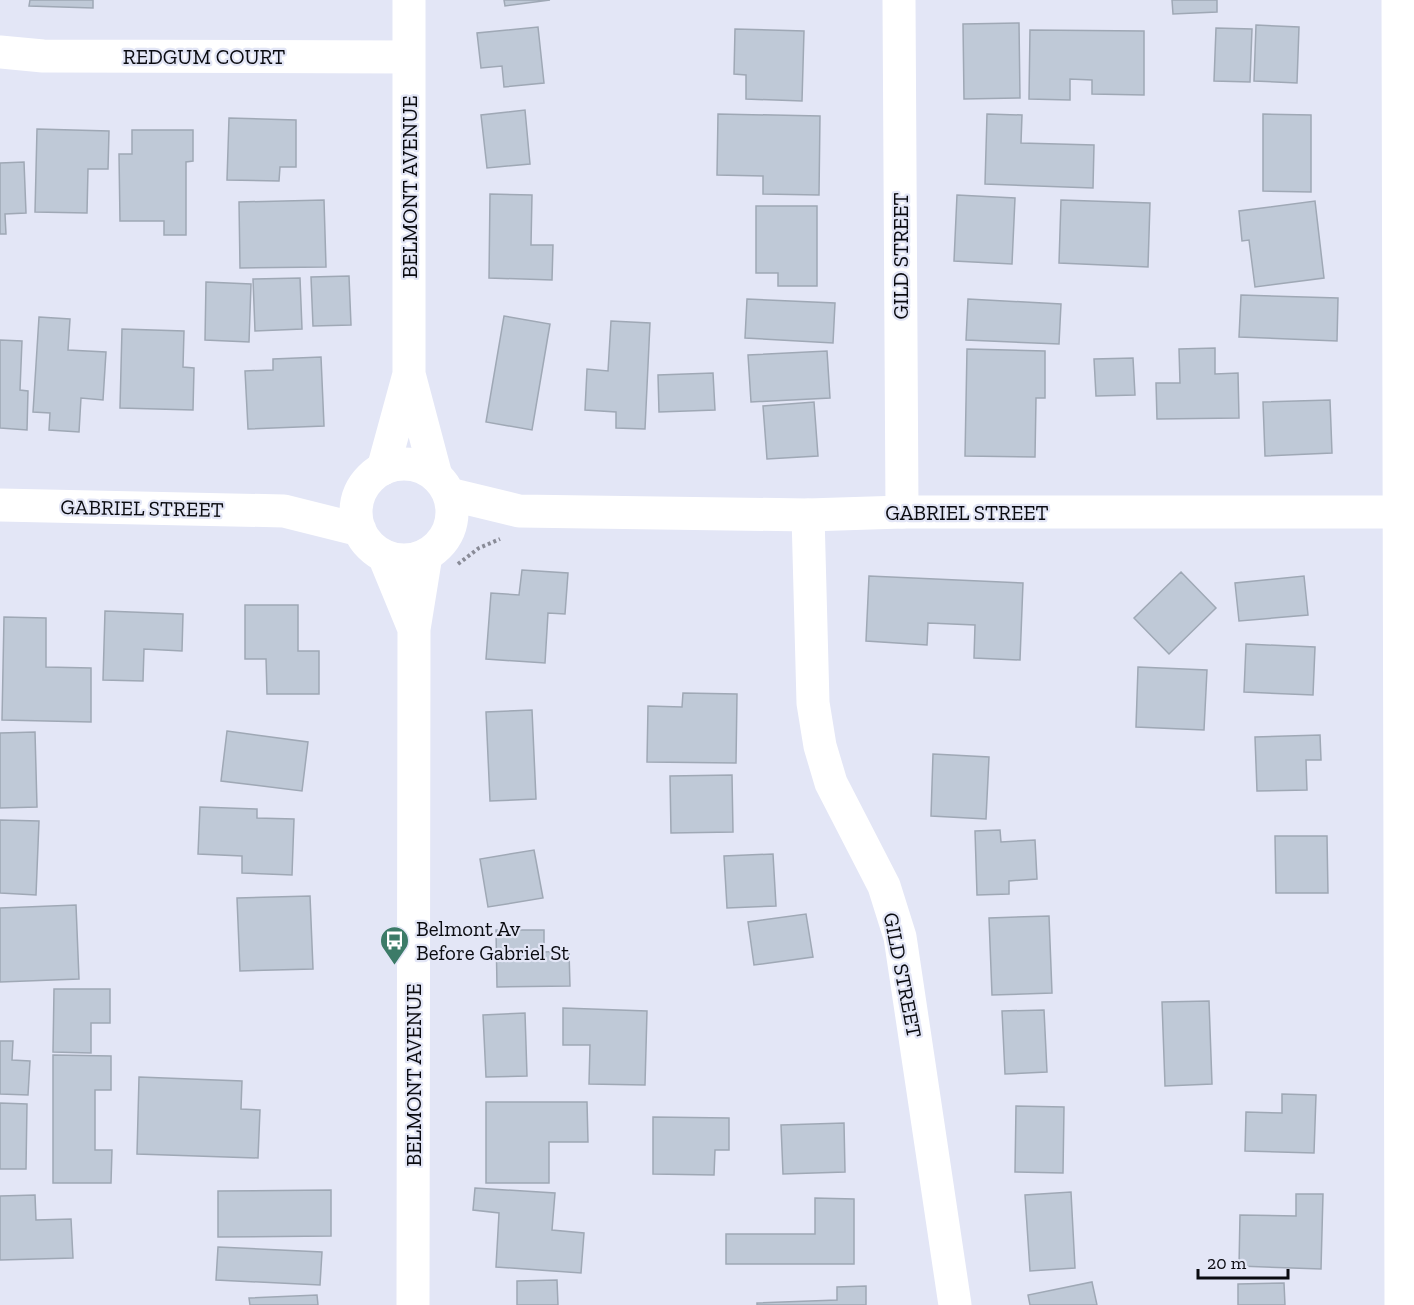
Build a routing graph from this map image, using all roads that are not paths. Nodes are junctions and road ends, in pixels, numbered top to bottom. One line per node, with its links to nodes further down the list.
1 (409, 0): 5 (street, BELMONT AVENUE)
2 (899, 0): 12 (street, GILD STREET)
3 (1398, 0): 13 (street)
4 (0, 52): 5 (street, REDGUM COURT)
5 (408, 57): 6 (street, BELMONT AVENUE)
6 (409, 374): 7 (street, BELMONT AVENUE); 8 (street, BELMONT AVENUE)
7 (383, 469): 8 (street); 9 (street)
8 (442, 485): 15 (street, GABRIEL STREET); 17 (street)
9 (360, 491): 11 (street, GABRIEL STREET); 16 (street)
10 (0, 505): 11 (street, GABRIEL STREET)
11 (284, 511): 16 (street, GABRIEL STREET)
12 (902, 512): 13 (street, GABRIEL STREET); 14 (street, GABRIEL STREET)
13 (1407, 512): 22 (street)
14 (808, 515): 15 (street, GABRIEL STREET); 21 (street, GILD STREET)
15 (514, 525): 17 (street, GABRIEL STREET)
16 (360, 530): 18 (street)
17 (443, 552): 18 (street); 19 (street, BELMONT AVENUE)
18 (384, 556): 19 (street, BELMONT AVENUE)
19 (414, 629): 20 (street, BELMONT AVENUE)
20 (412, 1305)
21 (955, 1305)
22 (1401, 1305)

